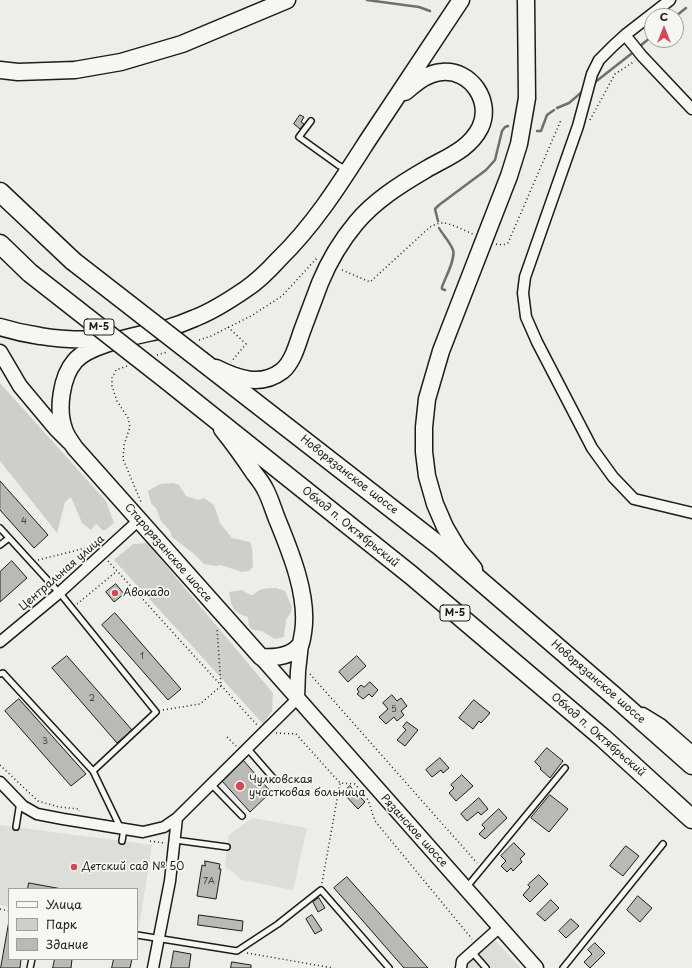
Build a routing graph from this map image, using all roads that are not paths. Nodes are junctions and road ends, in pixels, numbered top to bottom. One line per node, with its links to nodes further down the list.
1 (287, 0): 6 (main road)
2 (461, 0): 7 (main road)
3 (526, 0): 25 (main road)
4 (670, 0): 5 (street)
5 (625, 35): 8 (street); 19 (street)
6 (0, 70)
7 (394, 100): 10 (main road); 16 (main road)
8 (692, 109)
9 (311, 121): 10 (lane)
10 (348, 171): 14 (main road)
11 (0, 192): 16 (highway, Новорязанское шоссе, bridge)
12 (0, 244): 17 (highway, Обход п. Октябрьский / М-5, bridge)
13 (0, 327): 14 (main road)
14 (134, 336): 18 (main road, Старорязанское шоссе)
15 (0, 352): 18 (main road)
16 (203, 362): 25 (highway, Новорязанское шоссе)
17 (211, 416): 27 (main road); 43 (highway, Обход п. Октябрьский / М-5)
18 (75, 448): 20 (main road, Старорязанское шоссе)
19 (692, 513)
20 (141, 514): 24 (street, Центральная улица); 28 (main road, Старорязанское шоссе)
21 (0, 528): 22 (lane)
22 (9, 538): 23 (lane); 24 (lane)
23 (0, 545)
24 (58, 592): 26 (street, Центральная улица); 36 (lane)
25 (495, 593): 30 (highway, Новорязанское шоссе)
26 (0, 642)
27 (301, 644): 28 (main road); 31 (main road)
28 (261, 657): 31 (main road, Рязанское шоссе)
29 (0, 674): 36 (lane)
30 (614, 696): 33 (street); 34 (highway, Новорязанское шоссе)
31 (298, 699): 32 (street); 50 (main road, Рязанское шоссе)
32 (247, 748): 37 (lane); 39 (street)
33 (692, 751)
34 (692, 765)
35 (565, 768): 50 (lane)
36 (93, 772): 45 (lane)
37 (274, 779)
38 (0, 782): 40 (street)
39 (212, 784): 41 (lane); 42 (street)
40 (20, 802): 44 (lane); 45 (street)
41 (242, 816)
42 (177, 818): 45 (street); 47 (street)
43 (692, 819)
44 (16, 827)
45 (123, 829): 46 (lane)
46 (122, 841)
47 (170, 841): 49 (lane); 53 (street)
48 (663, 844): 60 (lane)
49 (227, 847)
50 (466, 889): 51 (main road, Рязанское шоссе)
51 (500, 927): 54 (street); 59 (main road, Рязанское шоссе)
52 (138, 935): 53 (lane)
53 (159, 938): 55 (street); 56 (lane)
54 (475, 949): 57 (street); 58 (lane)
55 (153, 968)
56 (389, 968)
57 (461, 968)
58 (486, 968)
59 (536, 968)
60 (563, 968)

